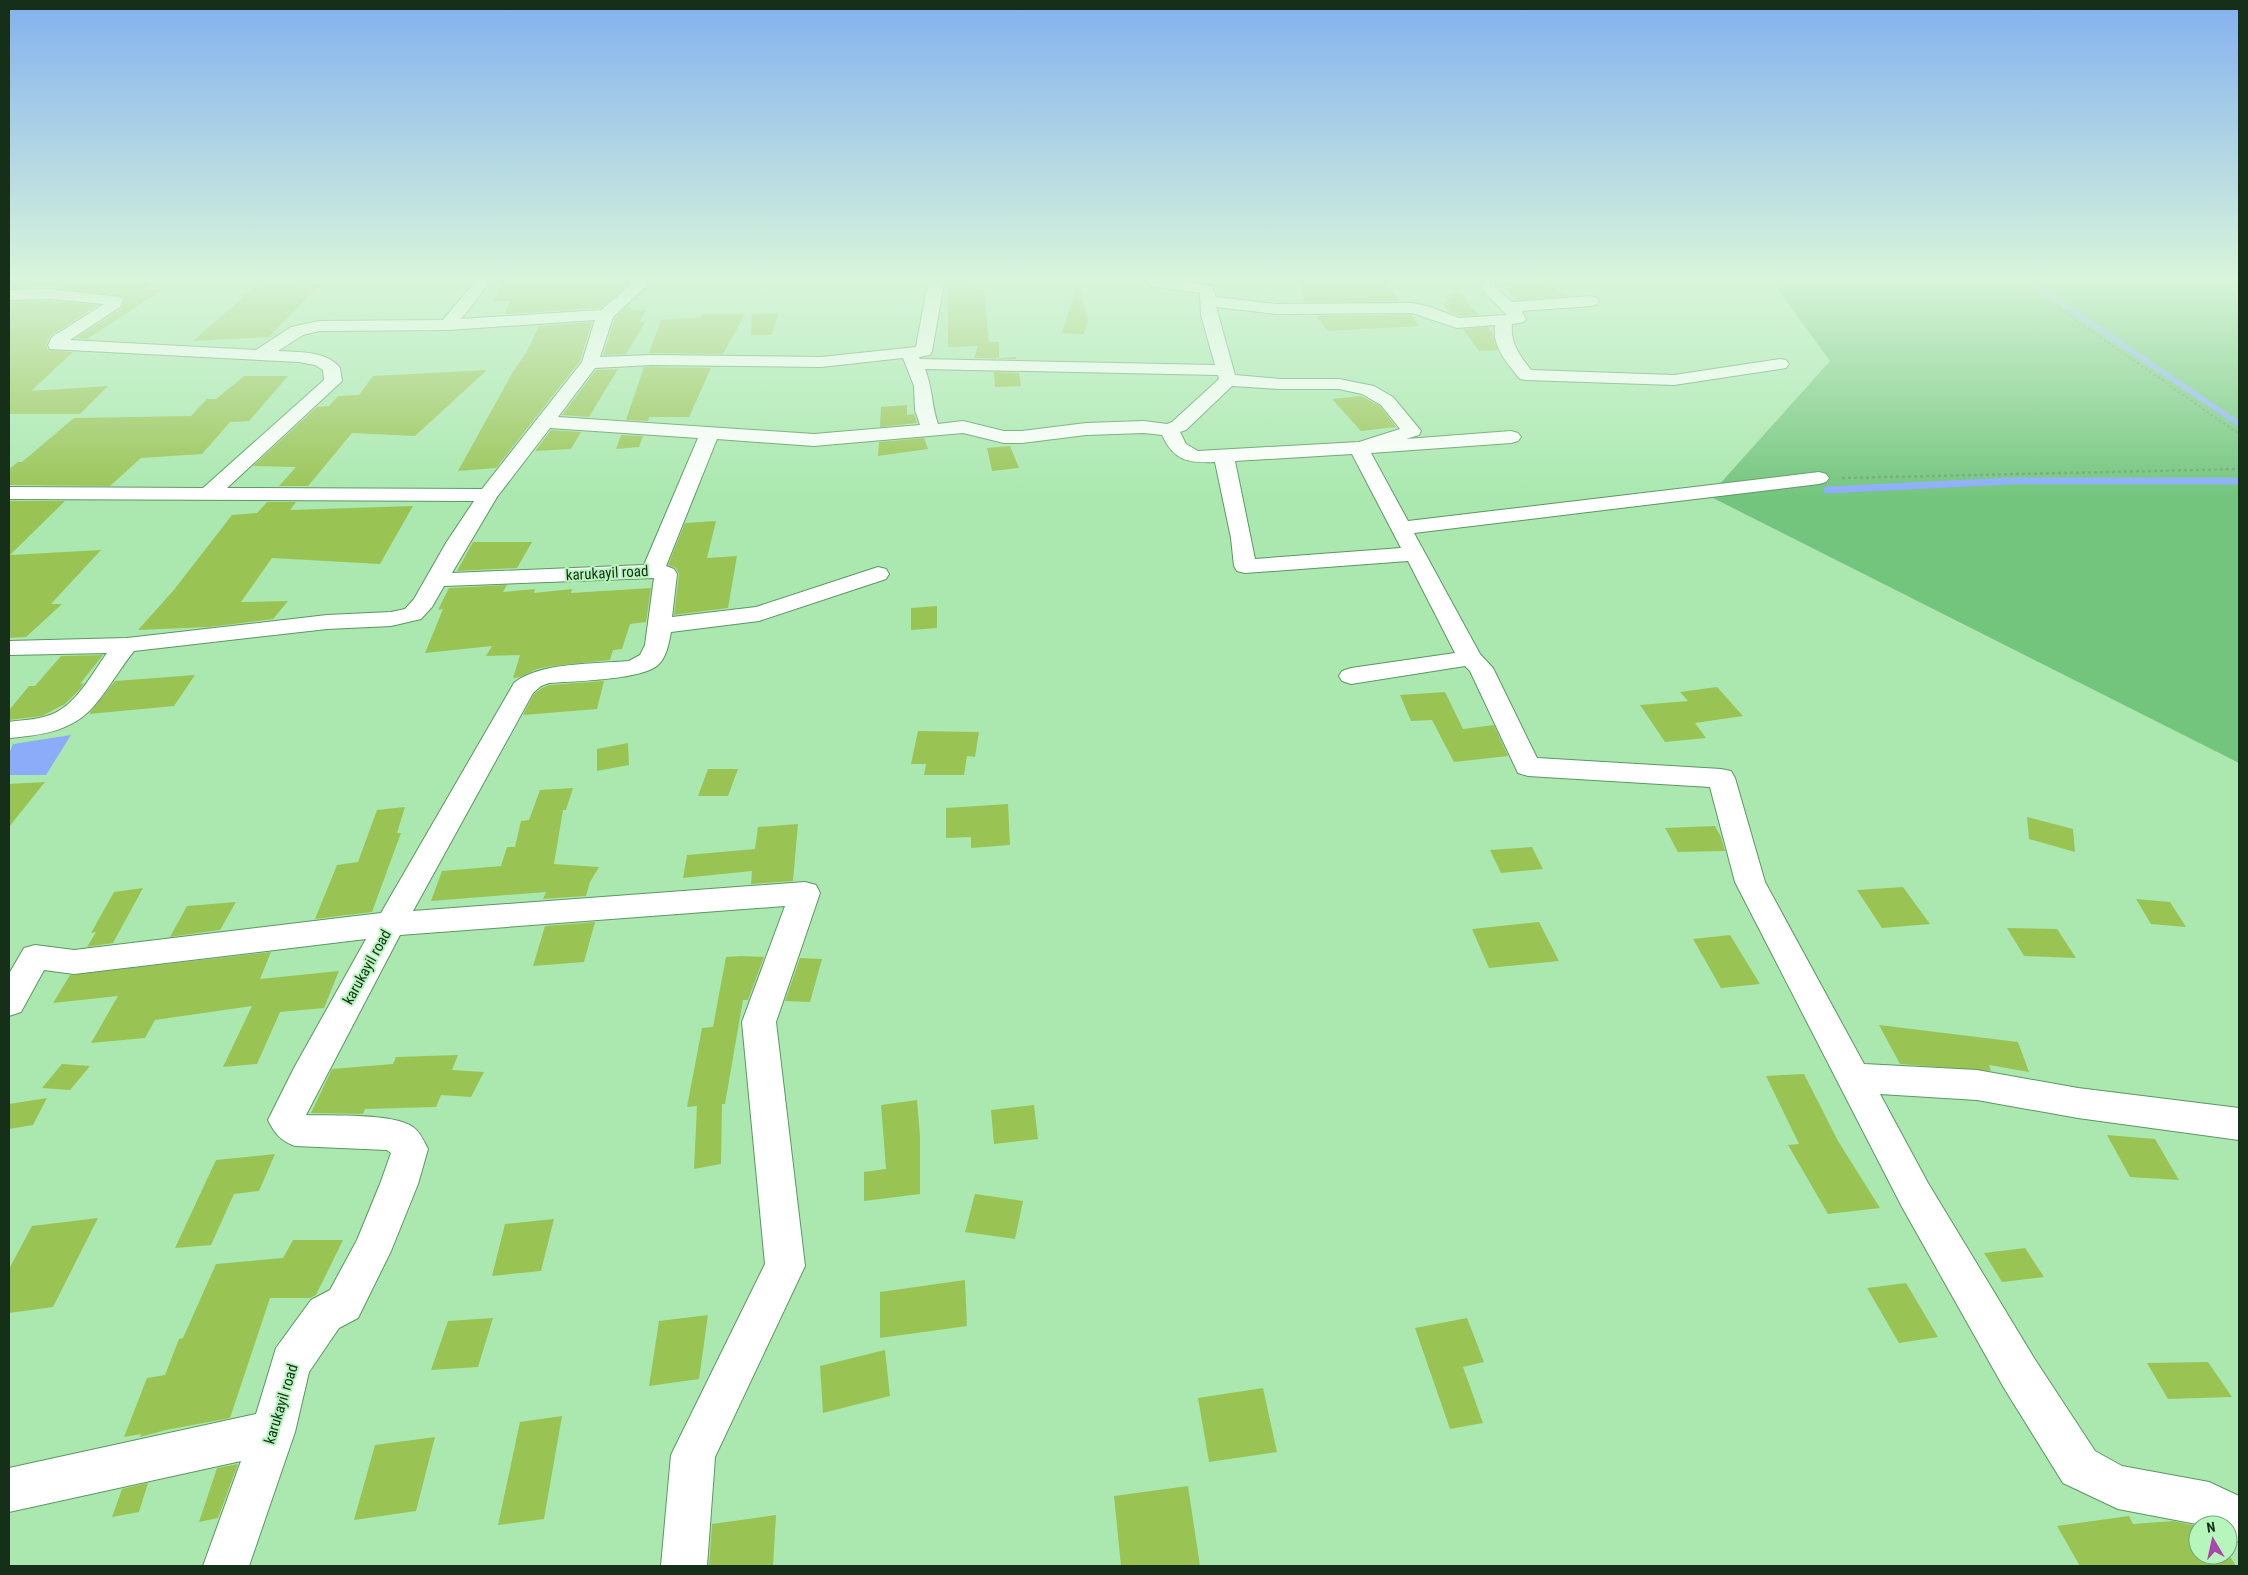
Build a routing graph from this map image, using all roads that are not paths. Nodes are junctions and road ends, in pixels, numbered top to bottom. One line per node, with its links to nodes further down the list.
1 (168, 350): 7 (street)
2 (267, 350): 7 (street)
3 (594, 350): 9 (street)
4 (924, 350): 8 (street)
5 (1219, 350): 11 (street)
6 (1509, 350): 10 (street)
7 (260, 355): 21 (street)
8 (911, 359): 9 (street); 11 (street); 13 (street)
9 (590, 363): 12 (street)
10 (1780, 364)
11 (1226, 375): 14 (street); 17 (street)
12 (545, 422): 15 (street); 22 (street)
13 (931, 430): 14 (street); 15 (street)
14 (1169, 430): 18 (street)
15 (710, 432): 25 (street)
16 (1511, 437): 17 (street)
17 (1359, 448): 18 (street); 23 (street)
18 (1224, 455): 24 (street)
19 (1819, 478): 23 (street)
20 (9, 493): 21 (street)
21 (209, 493): 22 (street)
22 (488, 495): 27 (street)
23 (1401, 528): 24 (street)
24 (1415, 554): 31 (street)
25 (653, 571): 27 (street, karukayil road); 28 (street, karukayil road)
26 (878, 574): 28 (street)
27 (436, 580): 29 (street)
28 (659, 626): 34 (street, karukayil road)
29 (127, 645): 30 (street); 33 (street)
30 (9, 648)
31 (1470, 658): 32 (street); 36 (street)
32 (1351, 676)
33 (9, 730)
34 (390, 924): 35 (street); 38 (street, karukayil road); 42 (street)
35 (9, 1003)
36 (1853, 1078): 37 (street); 40 (street)
37 (2239, 1124)
38 (273, 1432): 39 (street); 41 (street, karukayil road)
39 (9, 1490)
40 (2239, 1520)
41 (226, 1566)
42 (684, 1566)

